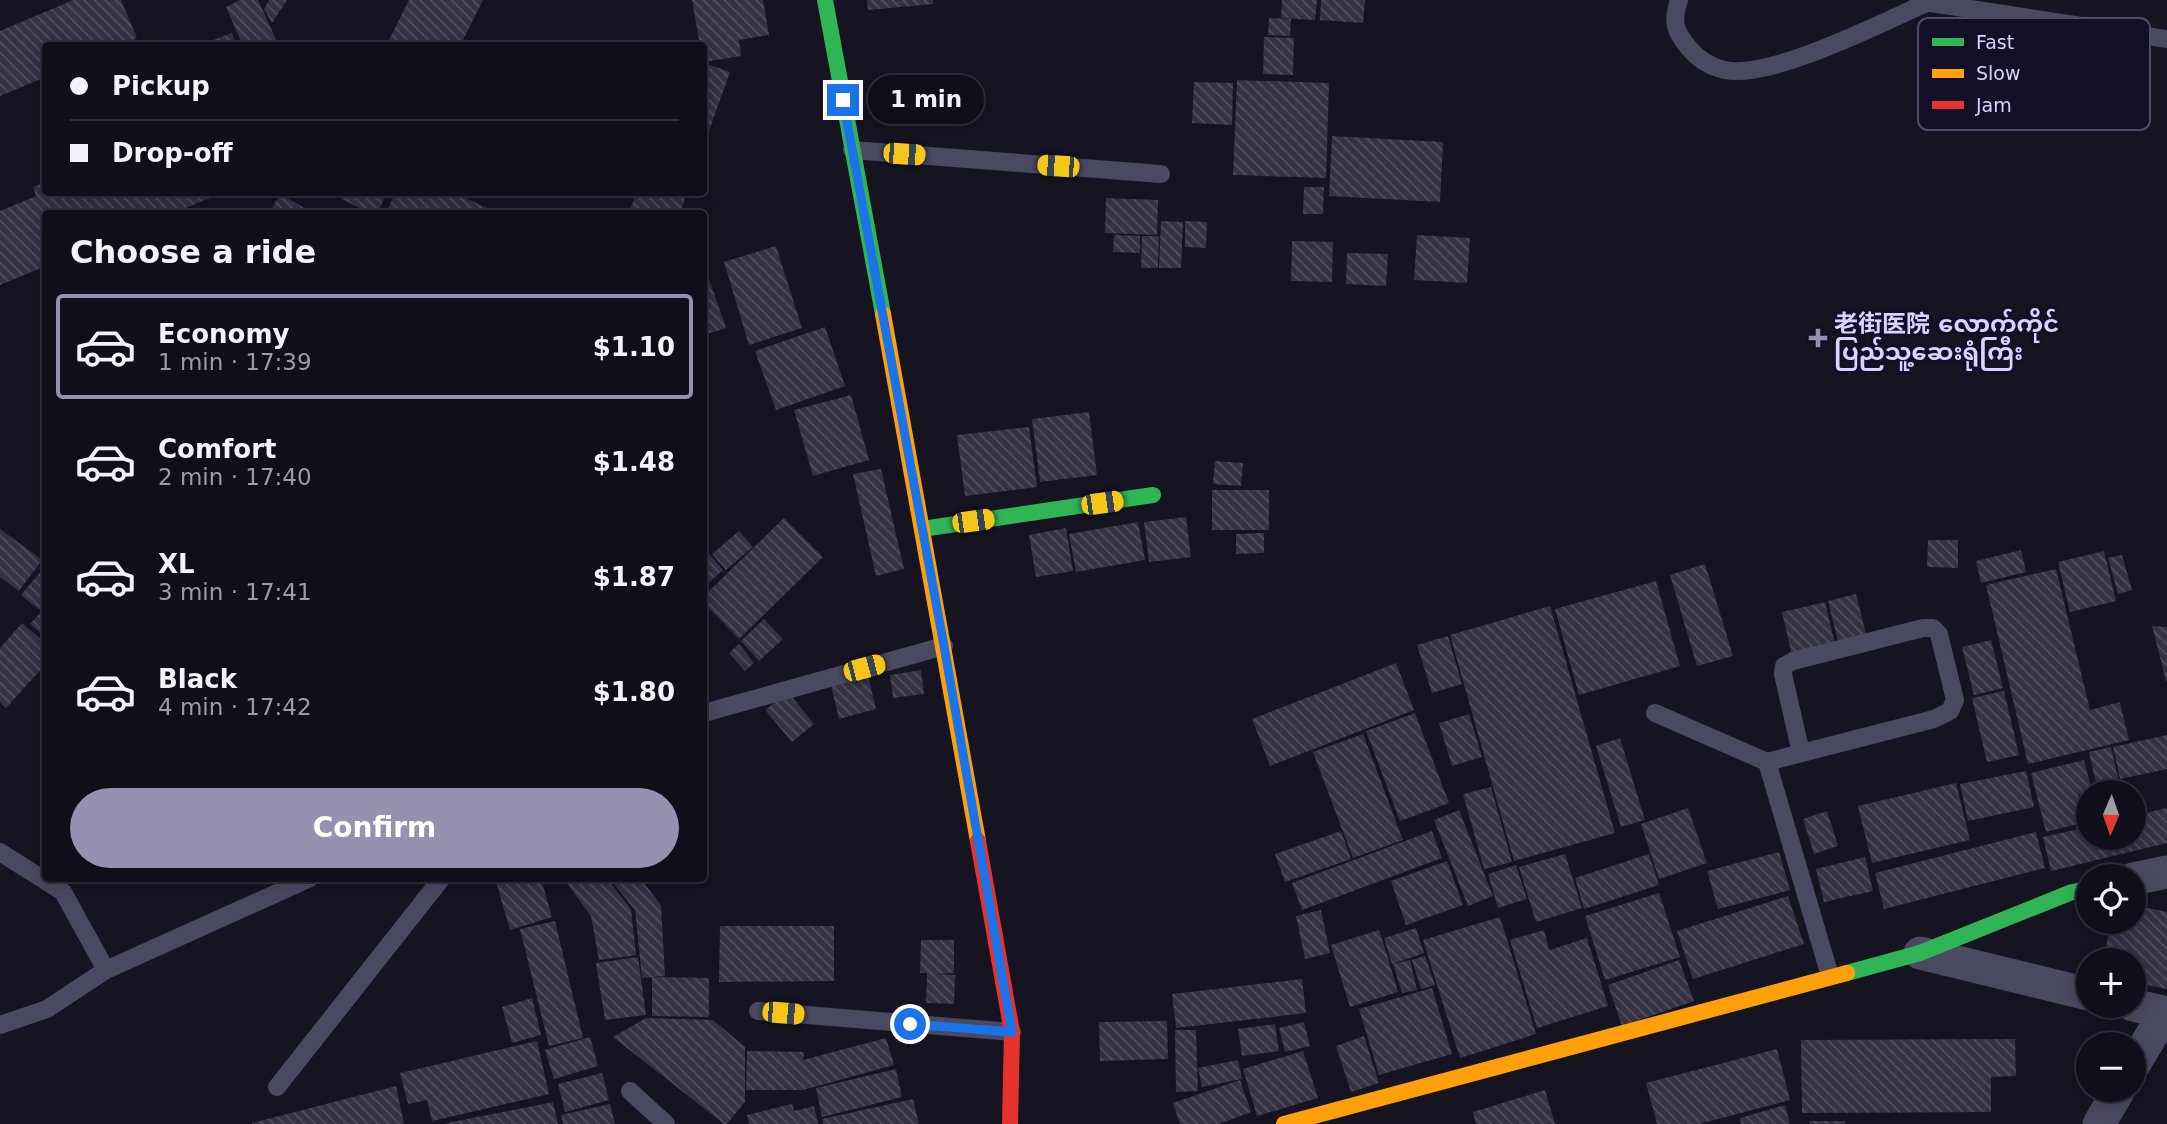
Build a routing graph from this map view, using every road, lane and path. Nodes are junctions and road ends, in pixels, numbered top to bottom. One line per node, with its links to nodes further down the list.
1 (825, 0): 5 (street)
2 (1679, 0): 3 (lane)
3 (1921, 1): 4 (lane)
4 (2031, 18)
5 (852, 150): 6 (lane); 8 (street)
6 (1161, 174)
7 (1153, 495): 8 (street)
8 (922, 529): 9 (street)
9 (944, 646): 10 (lane); 30 (street)
10 (707, 712)
11 (1655, 713): 13 (lane)
12 (1801, 753): 12 (lane); 13 (lane)
13 (1767, 762): 24 (lane)
14 (0, 852): 17 (lane)
15 (2167, 872): 16 (street)
16 (2146, 876)
17 (42, 879)
18 (47, 882): 23 (lane)
19 (301, 882): 23 (lane)
20 (439, 882): 32 (lane)
21 (2076, 891): 22 (street)
22 (1920, 953): 24 (street); 25 (street)
23 (106, 970): 29 (lane)
24 (1830, 976): 38 (street)
25 (2076, 991)
26 (2146, 1008): 28 (street)
27 (758, 1011): 30 (lane)
28 (2166, 1013): 31 (street)
29 (0, 1026)
30 (1012, 1032): 37 (street)
31 (2146, 1045)
32 (277, 1087)
33 (629, 1091): 36 (lane)
34 (2114, 1102): 35 (street)
35 (2106, 1123)
36 (666, 1124)
37 (1010, 1124)
38 (1284, 1124)

